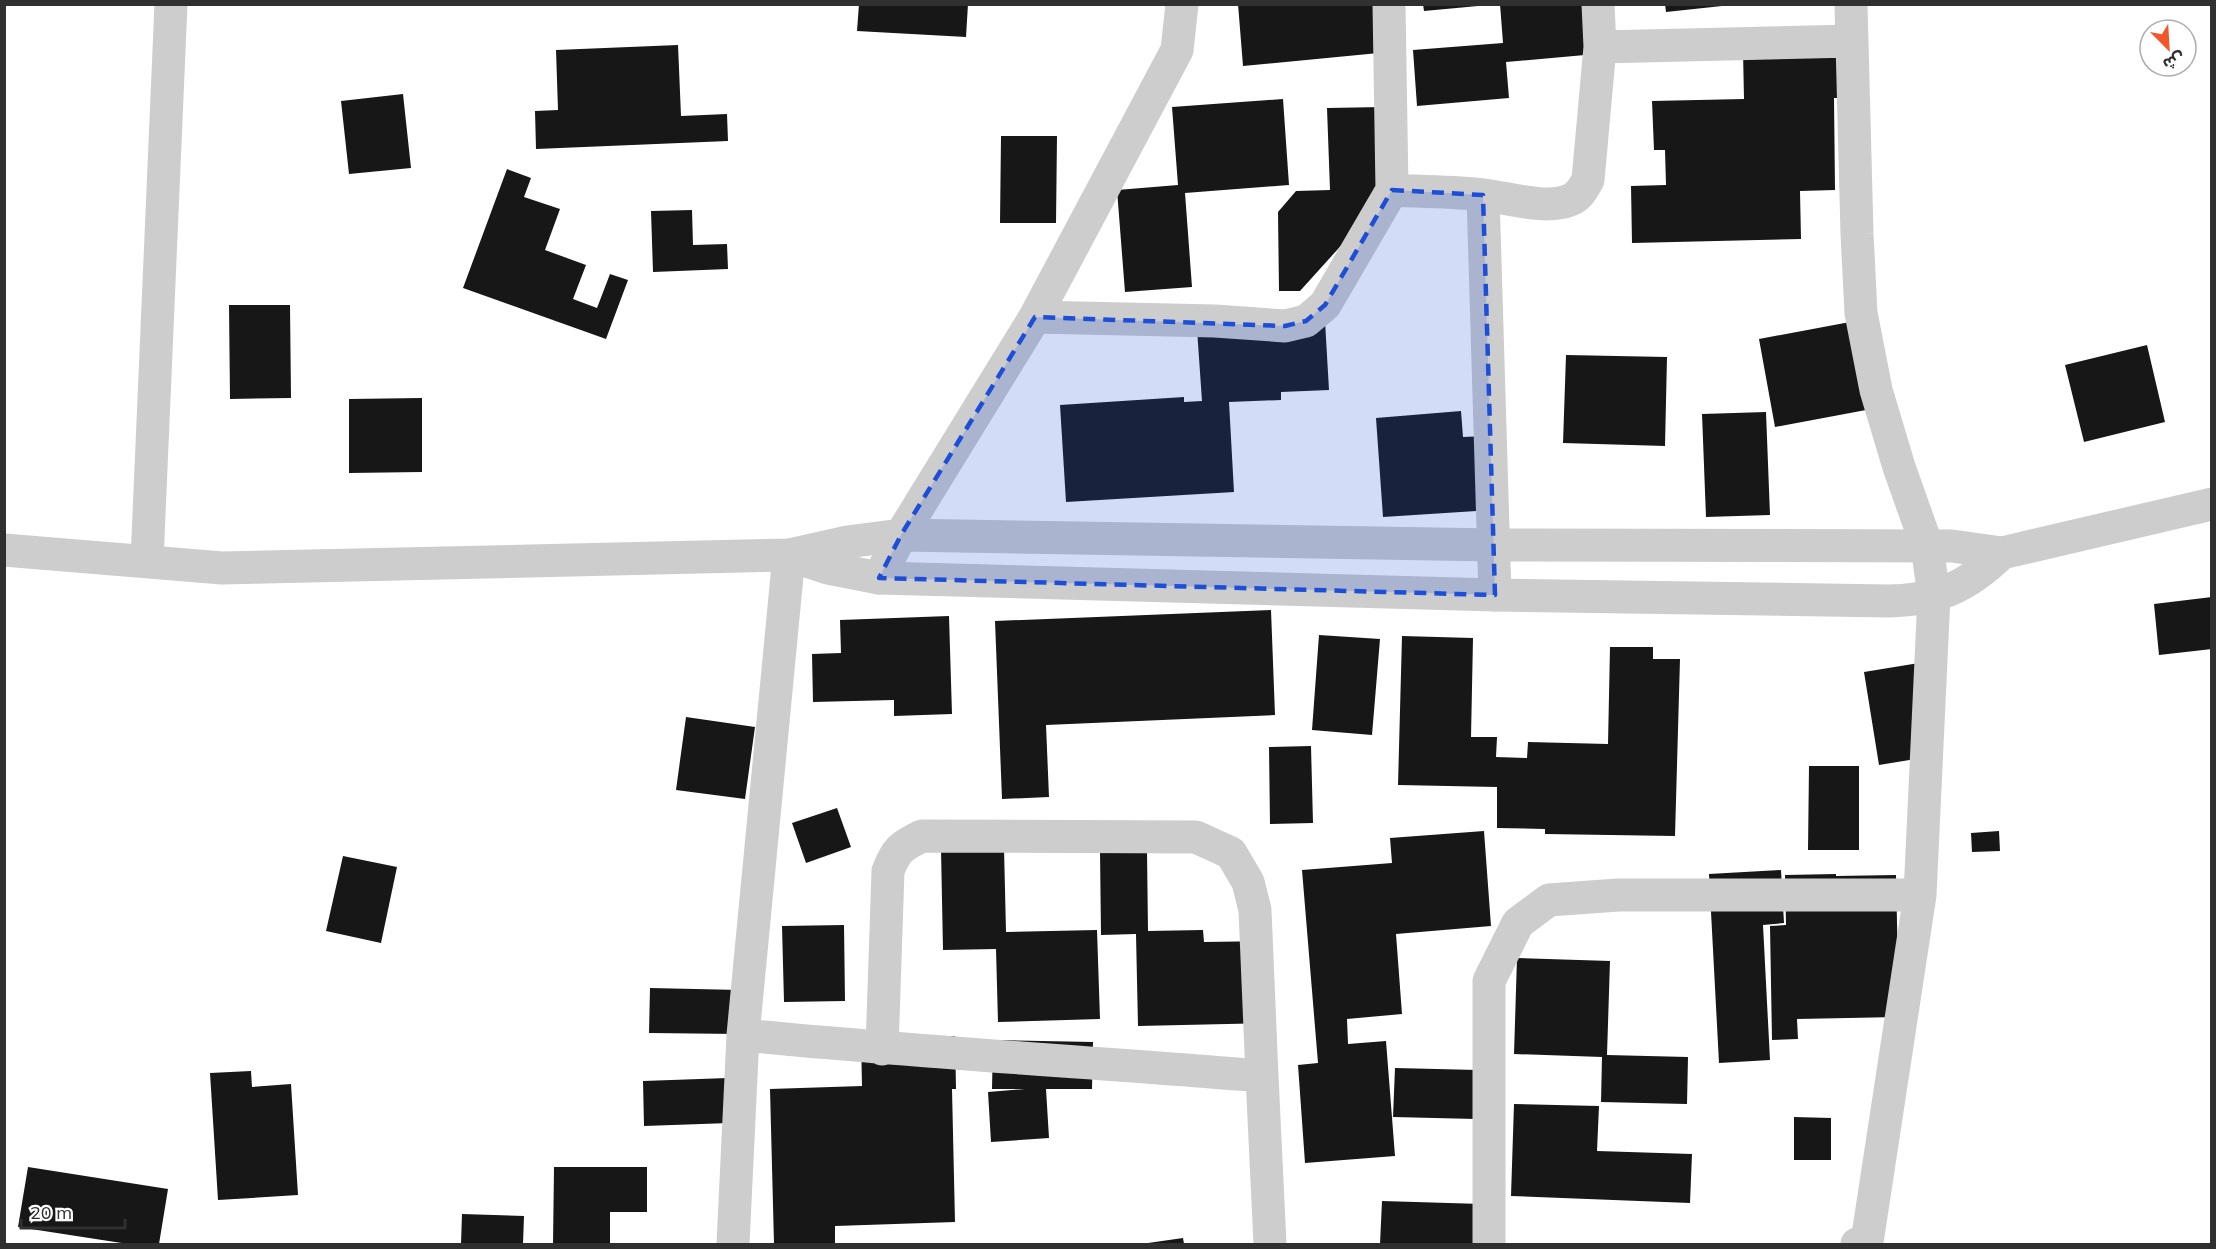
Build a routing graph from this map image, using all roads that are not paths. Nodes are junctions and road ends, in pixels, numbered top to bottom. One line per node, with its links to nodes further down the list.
1 (171, 4): 18 (street)
2 (1182, 4): 10 (street)
3 (1389, 4): 8 (street)
4 (1598, 4): 7 (street)
5 (1851, 4): 6 (street)
6 (1852, 40): 7 (street); 14 (street)
7 (1600, 47): 9 (street)
8 (1392, 190): 9 (street); 10 (street)
9 (1483, 195): 13 (street)
10 (1035, 317): 12 (street)
11 (2211, 504): 16 (street)
12 (901, 535): 13 (street); 17 (street); 19 (street)
13 (1495, 544): 14 (street); 20 (street)
14 (1927, 546): 16 (street); 21 (street)
15 (4, 550): 18 (street)
16 (2002, 553): 21 (street)
17 (789, 555): 18 (street); 19 (street); 23 (street)
18 (147, 561)
19 (879, 578): 20 (street)
20 (1495, 595): 21 (street)
21 (1934, 596): 22 (street)
22 (1920, 895): 26 (street); 29 (street)
23 (743, 1035): 24 (street); 27 (street)
24 (882, 1049): 25 (street); 25 (street)
25 (1262, 1076): 28 (street)
26 (1864, 1244)
27 (733, 1245)
28 (1270, 1245)
29 (1489, 1245)

